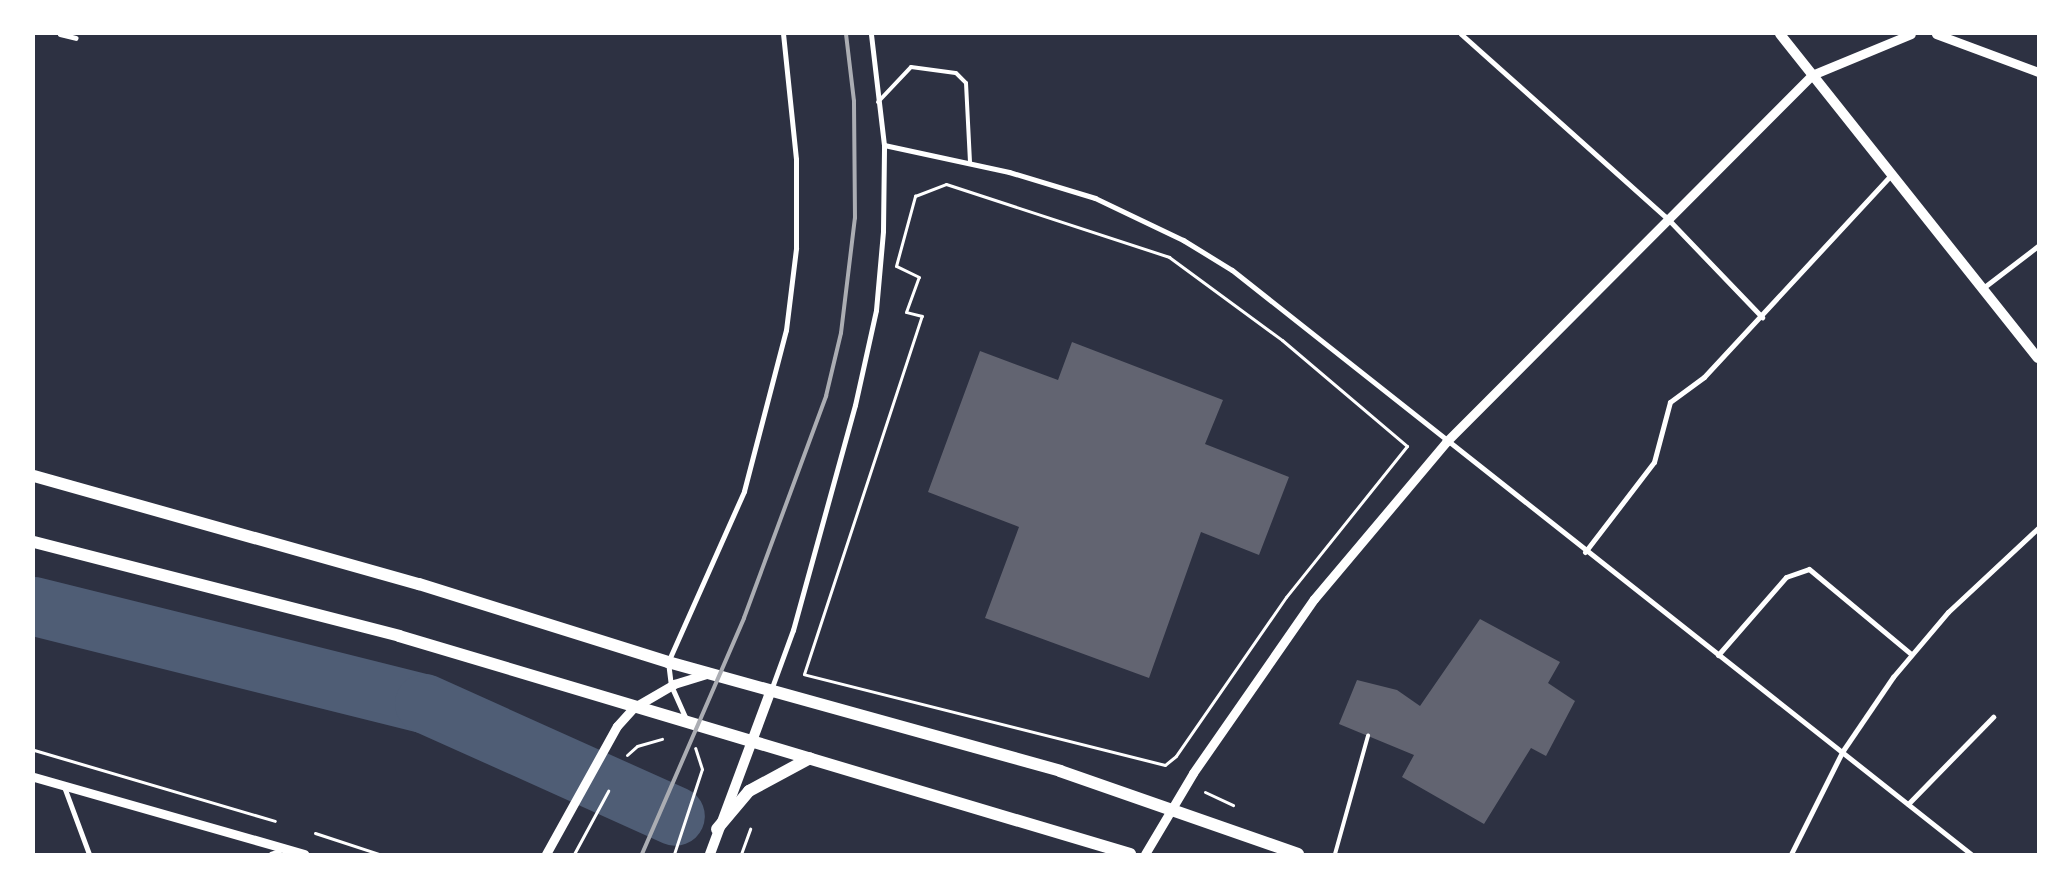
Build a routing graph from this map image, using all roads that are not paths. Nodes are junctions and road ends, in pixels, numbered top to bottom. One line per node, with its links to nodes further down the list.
1 (60, 34): 8 (street)
2 (783, 34): 28 (street)
3 (871, 34): 12 (street)
4 (1462, 34): 16 (street)
5 (1780, 34): 11 (main road)
6 (1911, 34): 11 (street)
7 (1936, 34): 9 (street)
8 (76, 38)
9 (1957, 38): 10 (street)
10 (2038, 72)
11 (1812, 75): 15 (main road); 16 (street)
12 (878, 102): 13 (street); 14 (lane)
13 (884, 145): 14 (street); 31 (street)
14 (970, 162): 21 (street)
15 (1894, 172): 18 (main road); 19 (street)
16 (1666, 217): 19 (street); 21 (street)
17 (2038, 246): 18 (street)
18 (1984, 288): 20 (main road)
19 (1762, 317): 25 (street)
20 (2038, 358)
21 (1446, 442): 25 (street); 42 (street)
22 (34, 476): 28 (main road)
23 (2038, 528): 26 (street)
24 (34, 542): 32 (main road)
25 (1585, 552): 27 (street)
26 (1911, 654): 27 (street); 37 (street)
27 (1718, 655): 37 (street)
28 (668, 662): 29 (main road); 30 (street)
29 (711, 673): 30 (street); 31 (main road)
30 (671, 686): 32 (street); 34 (street)
31 (771, 690): 36 (main road); 42 (main road)
32 (633, 708): 34 (main road); 48 (street)
33 (1993, 717): 41 (street)
34 (688, 723): 36 (main road)
35 (1368, 736): 53 (lane)
36 (750, 741): 38 (main road); 43 (main road)
37 (1842, 752): 41 (street); 54 (street)
38 (810, 758): 43 (main road); 50 (main road)
39 (34, 776): 40 (street)
40 (63, 784): 44 (street); 45 (street)
41 (1908, 804): 55 (street)
42 (1172, 807): 51 (street); 52 (main road)
43 (717, 829): 49 (main road)
44 (286, 850): 46 (lane); 47 (street)
45 (89, 854)
46 (270, 854)
47 (304, 854)
48 (546, 854)
49 (710, 854)
50 (1130, 854)
51 (1145, 854)
52 (1298, 854)
53 (1335, 854)
54 (1791, 854)
55 (1972, 854)

